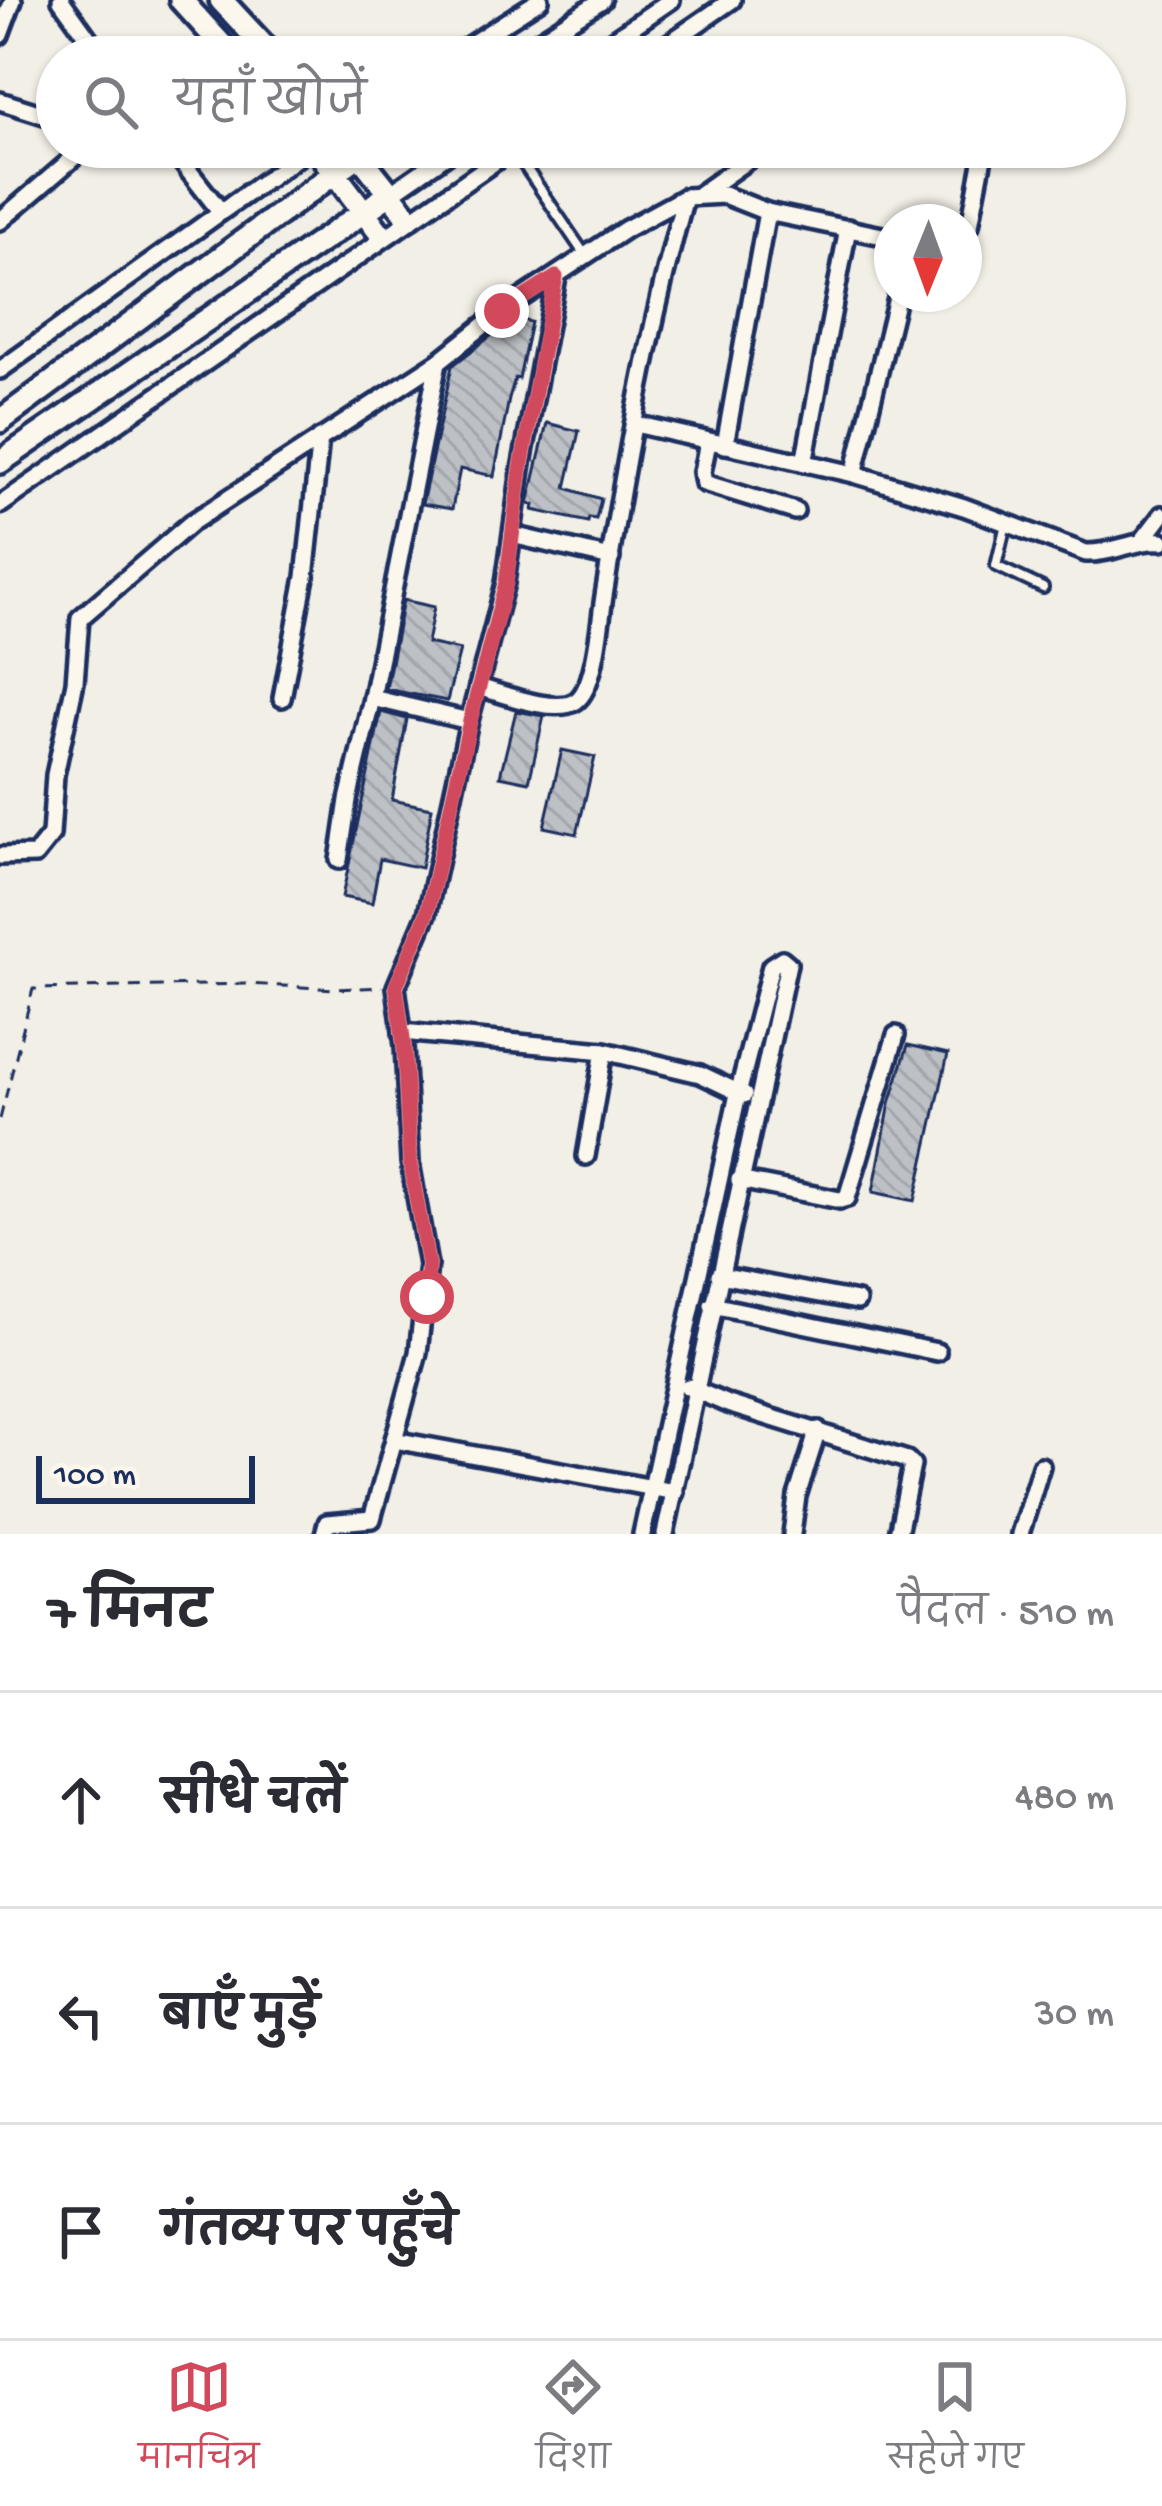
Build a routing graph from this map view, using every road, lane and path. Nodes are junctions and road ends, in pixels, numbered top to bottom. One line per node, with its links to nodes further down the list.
1 (13, 0): 9 (street)
2 (61, 0): 10 (street)
3 (181, 0): 11 (street)
4 (221, 0): 12 (street)
5 (540, 0): 13 (street)
6 (602, 0): 14 (street)
7 (671, 0): 15 (street)
8 (732, 0): 16 (street)
9 (0, 35)
10 (88, 36)
11 (214, 36)
12 (254, 36)
13 (484, 36)
14 (546, 36)
15 (619, 36)
16 (680, 36)
17 (1, 107): 18 (street)
18 (36, 114)
19 (62, 168): 38 (street)
20 (186, 168): 35 (street)
21 (284, 168): 35 (street)
22 (332, 168): 30 (street)
23 (340, 168): 30 (street)
24 (373, 168): 31 (street)
25 (428, 168): 31 (street)
26 (485, 168): 37 (street)
27 (528, 168): 42 (lane)
28 (734, 168): 32 (street)
29 (981, 168): 33 (street)
30 (335, 172): 34 (street); 48 (street)
31 (390, 194): 34 (street); 37 (street)
32 (692, 196): 36 (street); 42 (street); 49 (street)
33 (974, 204)
34 (363, 210): 41 (street); 52 (street)
35 (221, 212): 47 (street)
36 (766, 212): 39 (street); 51 (street)
37 (409, 218): 41 (street)
38 (0, 221)
39 (848, 228): 40 (street); 53 (street)
40 (874, 234)
41 (382, 236): 55 (street)
42 (586, 256): 43 (street)
43 (556, 277): 46 (street); 59 (street)
44 (894, 312): 54 (street)
45 (0, 344): 47 (street)
46 (438, 362): 50 (street); 66 (street)
47 (7, 365)
48 (0, 421)
49 (635, 424): 51 (street); 62 (street)
50 (320, 438): 65 (street); 68 (street)
51 (717, 444): 53 (street); 56 (street)
52 (0, 461)
53 (803, 463): 54 (street)
54 (854, 474): 58 (street)
55 (0, 505)
56 (795, 511)
57 (1162, 515): 60 (street)
58 (1006, 523): 60 (street); 63 (lane)
59 (512, 535): 62 (street); 64 (street)
60 (1143, 540): 61 (street)
61 (1162, 541)
62 (611, 558): 64 (street)
63 (1043, 588)
64 (478, 687): 67 (street)
65 (282, 698)
66 (372, 698): 67 (street); 69 (street)
67 (470, 721): 70 (street)
68 (0, 856)
69 (339, 860)
70 (396, 986): 71 (street); 76 (path)
71 (402, 1032): 73 (street); 86 (street)
72 (896, 1035): 78 (street)
73 (604, 1051): 74 (street); 77 (street)
74 (738, 1094): 75 (street); 75 (street); 83 (street)
75 (757, 1098): 78 (street)
76 (0, 1119)
77 (586, 1156)
78 (739, 1180): 79 (street)
79 (719, 1275): 80 (street); 81 (street)
80 (856, 1301)
81 (712, 1305): 82 (street); 84 (street)
82 (937, 1352)
83 (674, 1384): 84 (street); 88 (street)
84 (694, 1388): 85 (street); 89 (street)
85 (818, 1430): 95 (street); 96 (street)
86 (394, 1440): 88 (street); 90 (street)
87 (1041, 1466): 97 (street)
88 (652, 1489): 89 (street); 93 (street)
89 (675, 1492): 94 (street)
90 (372, 1519): 91 (street); 92 (street)
91 (324, 1534)
92 (385, 1534)
93 (642, 1534)
94 (665, 1534)
95 (792, 1534)
96 (898, 1534)
97 (1020, 1534)

